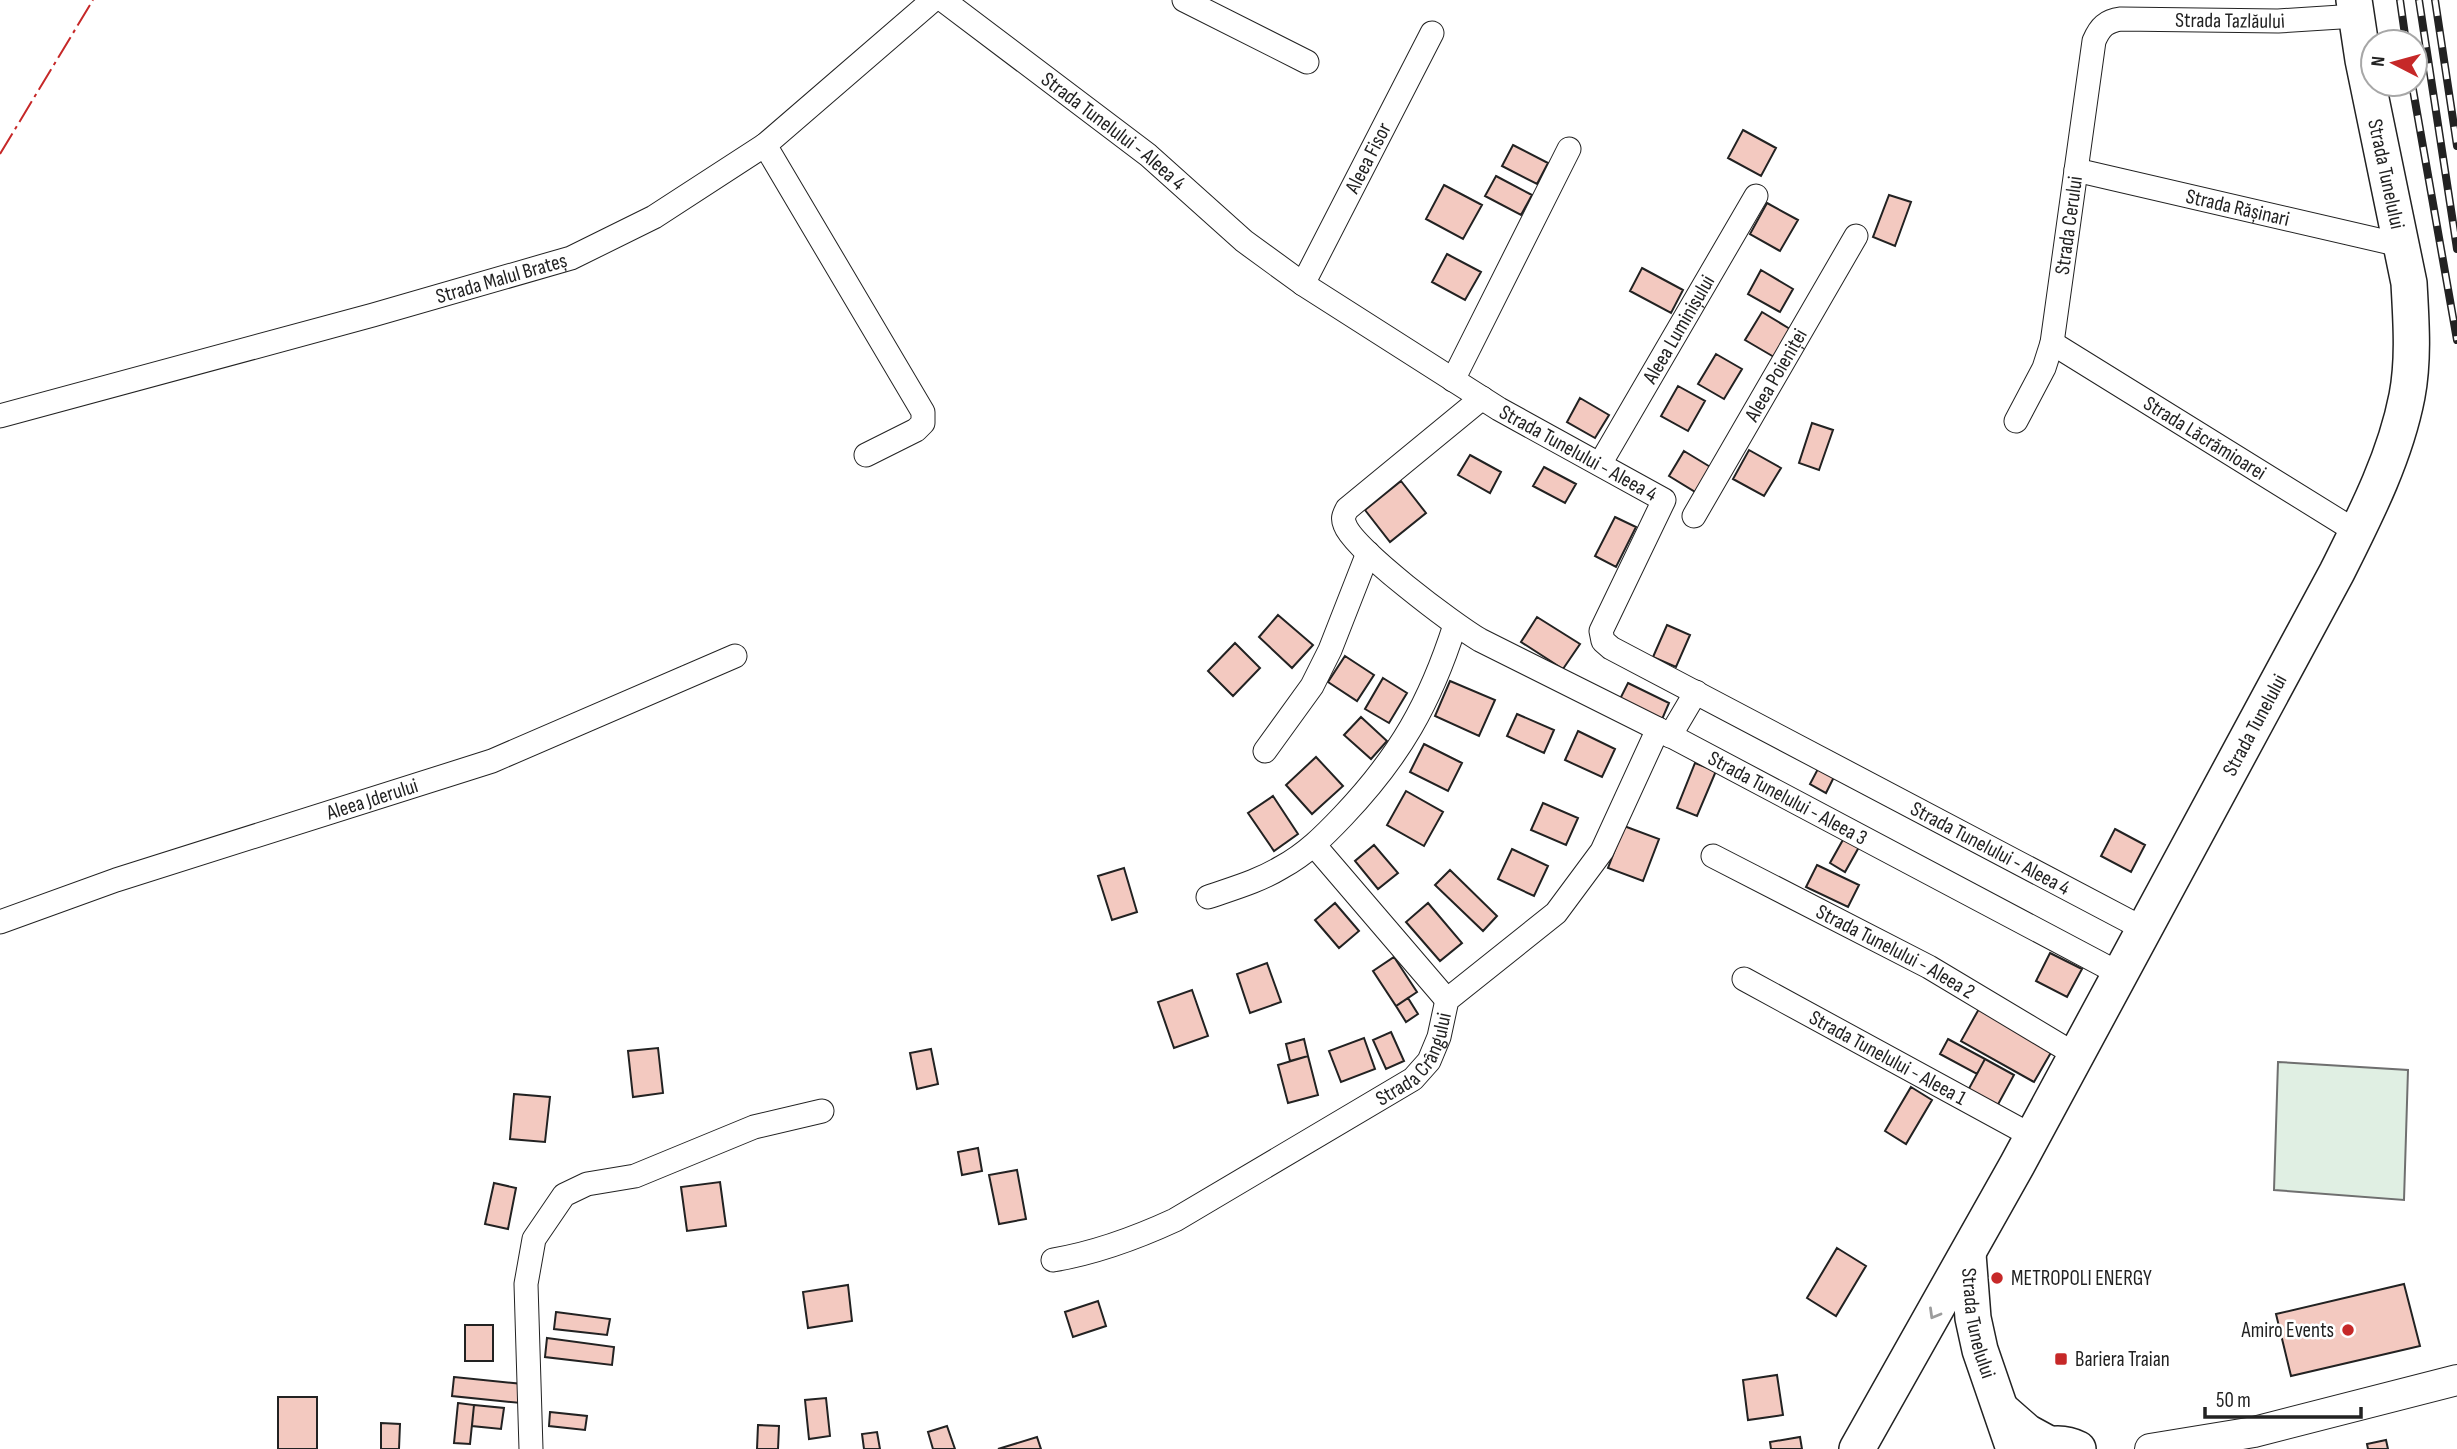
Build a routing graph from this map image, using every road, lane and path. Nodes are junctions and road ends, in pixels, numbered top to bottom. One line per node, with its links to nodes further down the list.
1 (933, 0): 8 (street, Strada Malul Brateș)
2 (943, 0): 14 (street, Strada Tunelului - Aleea 4)
3 (1184, 0): 7 (street)
4 (2355, 8): 5 (street, Strada Tazlăului); 13 (highway, Strada Tunelului)
5 (2104, 24): 10 (street, Strada Cerului)
6 (1432, 33): 14 (street, Aleea Fisor)
7 (1307, 62)
8 (765, 145): 18 (street, Strada Malul Brateș); 20 (street)
9 (1569, 149): 16 (street)
10 (2076, 170): 13 (street, Strada Rășinari); 15 (street, Strada Cerului)
11 (1756, 195): 21 (street, Aleea Luminișului)
12 (1856, 236): 22 (street, Aleea Poieniței)
13 (2400, 245): 23 (highway, Strada Tunelului)
14 (1303, 284): 16 (street, Strada Tunelului - Aleea 4)
15 (2052, 343): 19 (street, Strada Cerului); 23 (street, Strada Lăcrămioarei)
16 (1453, 380): 17 (street, Strada Tunelului - Aleea 4)
17 (1482, 398): 21 (street, Strada Tunelului - Aleea 4); 24 (street, Strada Tunelului - Aleea 3)
18 (0, 416)
19 (2015, 421)
20 (866, 455)
21 (1600, 464): 27 (street, Strada Tunelului - Aleea 4)
22 (1694, 516)
23 (2357, 532): 34 (highway, Strada Tunelului)
24 (1368, 553): 25 (street, Strada Tunelului - Aleea 3); 29 (street)
25 (1455, 625): 28 (street, Strada Tunelului - Aleea 3); 30 (street)
26 (735, 656): 33 (street, Aleea Jderului)
27 (1696, 692): 28 (street, Strada Crângului); 34 (street, Strada Tunelului - Aleea 4)
28 (1664, 733): 35 (street, Strada Tunelului - Aleea 3); 37 (street, Strada Crângului)
29 (1265, 751)
30 (1315, 845): 32 (street); 37 (street)
31 (1713, 856): 38 (street, Strada Tunelului - Aleea 2)
32 (1208, 897)
33 (0, 922)
34 (2144, 929): 35 (highway, Strada Tunelului)
35 (2120, 974): 38 (highway, Strada Tunelului)
36 (1744, 979): 40 (street, Strada Tunelului - Aleea 1)
37 (1447, 1000): 42 (street, Strada Crângului)
38 (2076, 1055): 40 (highway, Strada Tunelului)
39 (822, 1111): 47 (street)
40 (2032, 1136): 41 (highway, Strada Tunelului)
41 (1968, 1254): 44 (highway, Strada Tunelului); 48 (highway, one-way to 48)
42 (1053, 1260)
43 (2457, 1380): 45 (main road)
44 (2003, 1412): 46 (highway); 49 (highway, Strada Tunelului)
45 (2254, 1432): 50 (main road); 51 (main road)
46 (2054, 1447)
47 (531, 1449)
48 (1857, 1449)
49 (2014, 1449)
50 (2150, 1449)
51 (2212, 1449)

